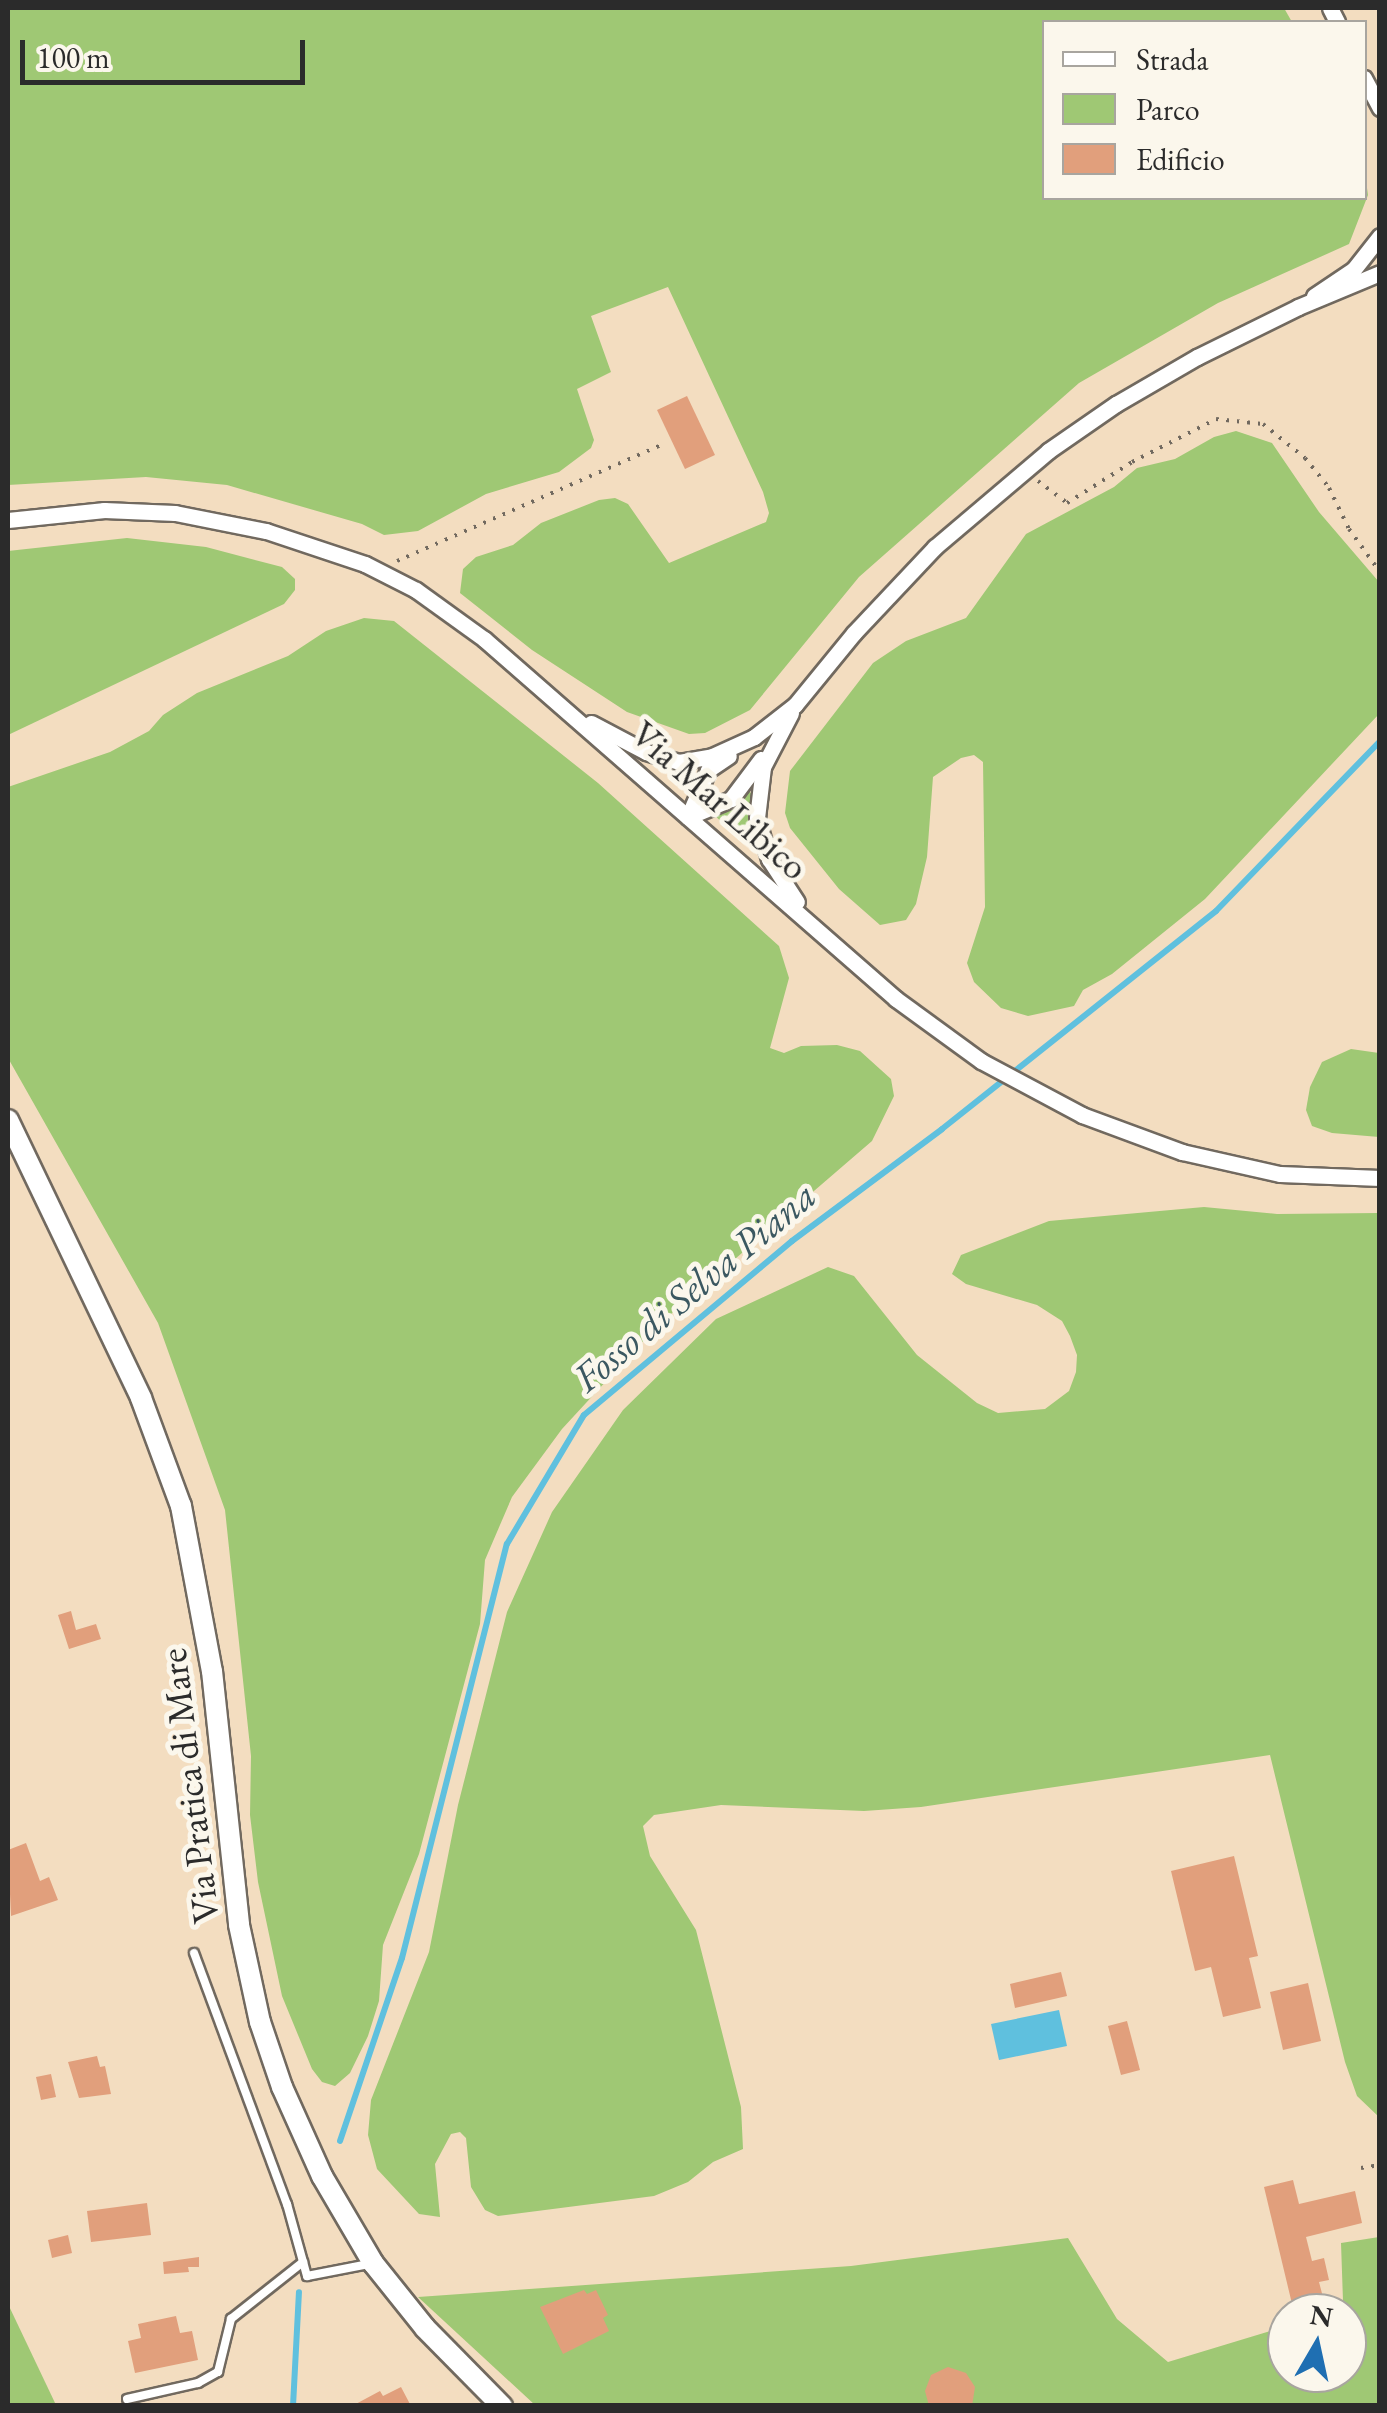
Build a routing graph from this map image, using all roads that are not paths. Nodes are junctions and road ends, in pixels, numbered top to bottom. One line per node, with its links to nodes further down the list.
1 (1371, 84): 2 (street)
2 (1380, 108)
3 (1378, 241): 5 (street)
4 (1380, 273): 5 (street)
5 (1298, 307): 7 (street)
6 (8, 520): 8 (street, Via Mar Libico)
7 (795, 705): 8 (street); 9 (street); 9 (street); 10 (street)
8 (574, 715): 9 (street, Via Mar Libico)
9 (688, 817): 10 (street, Via Mar Libico)
10 (807, 919): 12 (street, Via Mar Libico)
11 (8, 1120): 15 (street, Via Pratica di Mare)
12 (1380, 1178)
13 (194, 1953): 14 (lane)
14 (303, 2262): 15 (lane); 16 (lane)
15 (373, 2264): 17 (street, Via Pratica di Mare)
16 (127, 2399)
17 (502, 2406)

